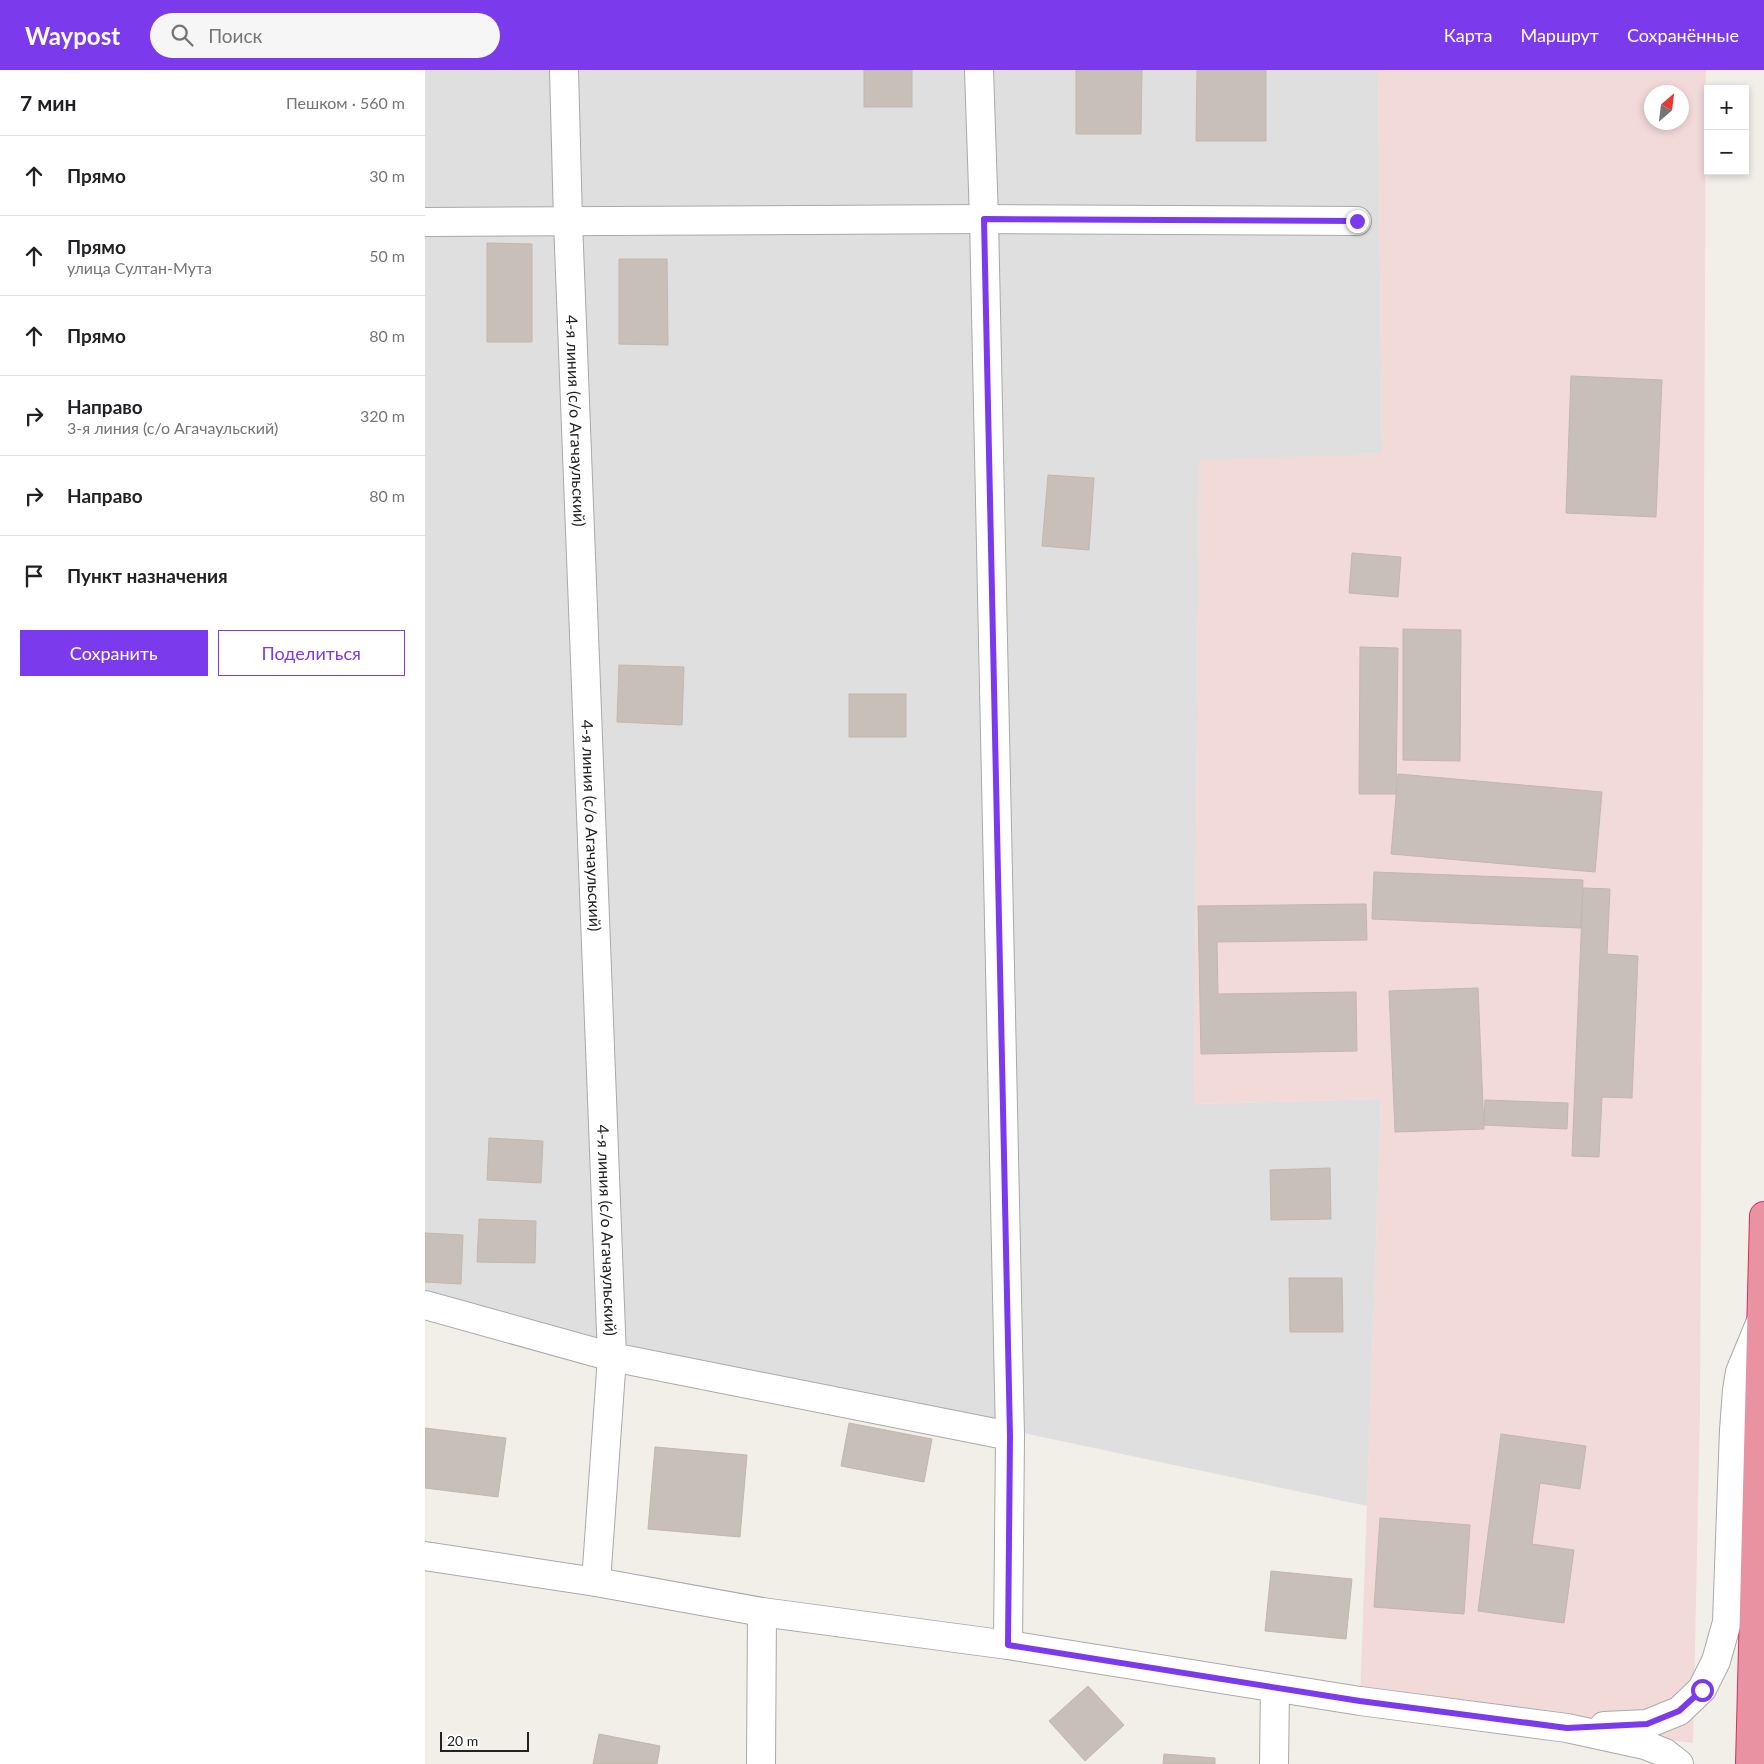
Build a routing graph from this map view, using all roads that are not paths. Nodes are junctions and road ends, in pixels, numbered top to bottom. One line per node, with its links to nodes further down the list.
1 (564, 70): 4 (street, 4-я линия (с/о Агачаульский))
2 (979, 70): 3 (street)
3 (984, 219): 4 (street); 5 (street); 11 (street)
4 (568, 221): 6 (street); 10 (street, 4-я линия (с/о Агачаульский))
5 (1357, 221)
6 (425, 222)
7 (1764, 1216): 9 (highway)
8 (425, 1305): 10 (street)
9 (1761, 1320): 17 (street); 21 (highway)
10 (612, 1357): 11 (street); 13 (street, 4-я линия (с/о Агачаульский))
11 (1010, 1436): 15 (street)
12 (425, 1556): 13 (street)
13 (596, 1582): 14 (street)
14 (762, 1612): 15 (street); 18 (street)
15 (1008, 1645): 16 (street)
16 (1275, 1688): 17 (street); 19 (street)
17 (1567, 1728): 20 (street)
18 (761, 1764)
19 (1274, 1764)
20 (1679, 1764)
21 (1751, 1764)

